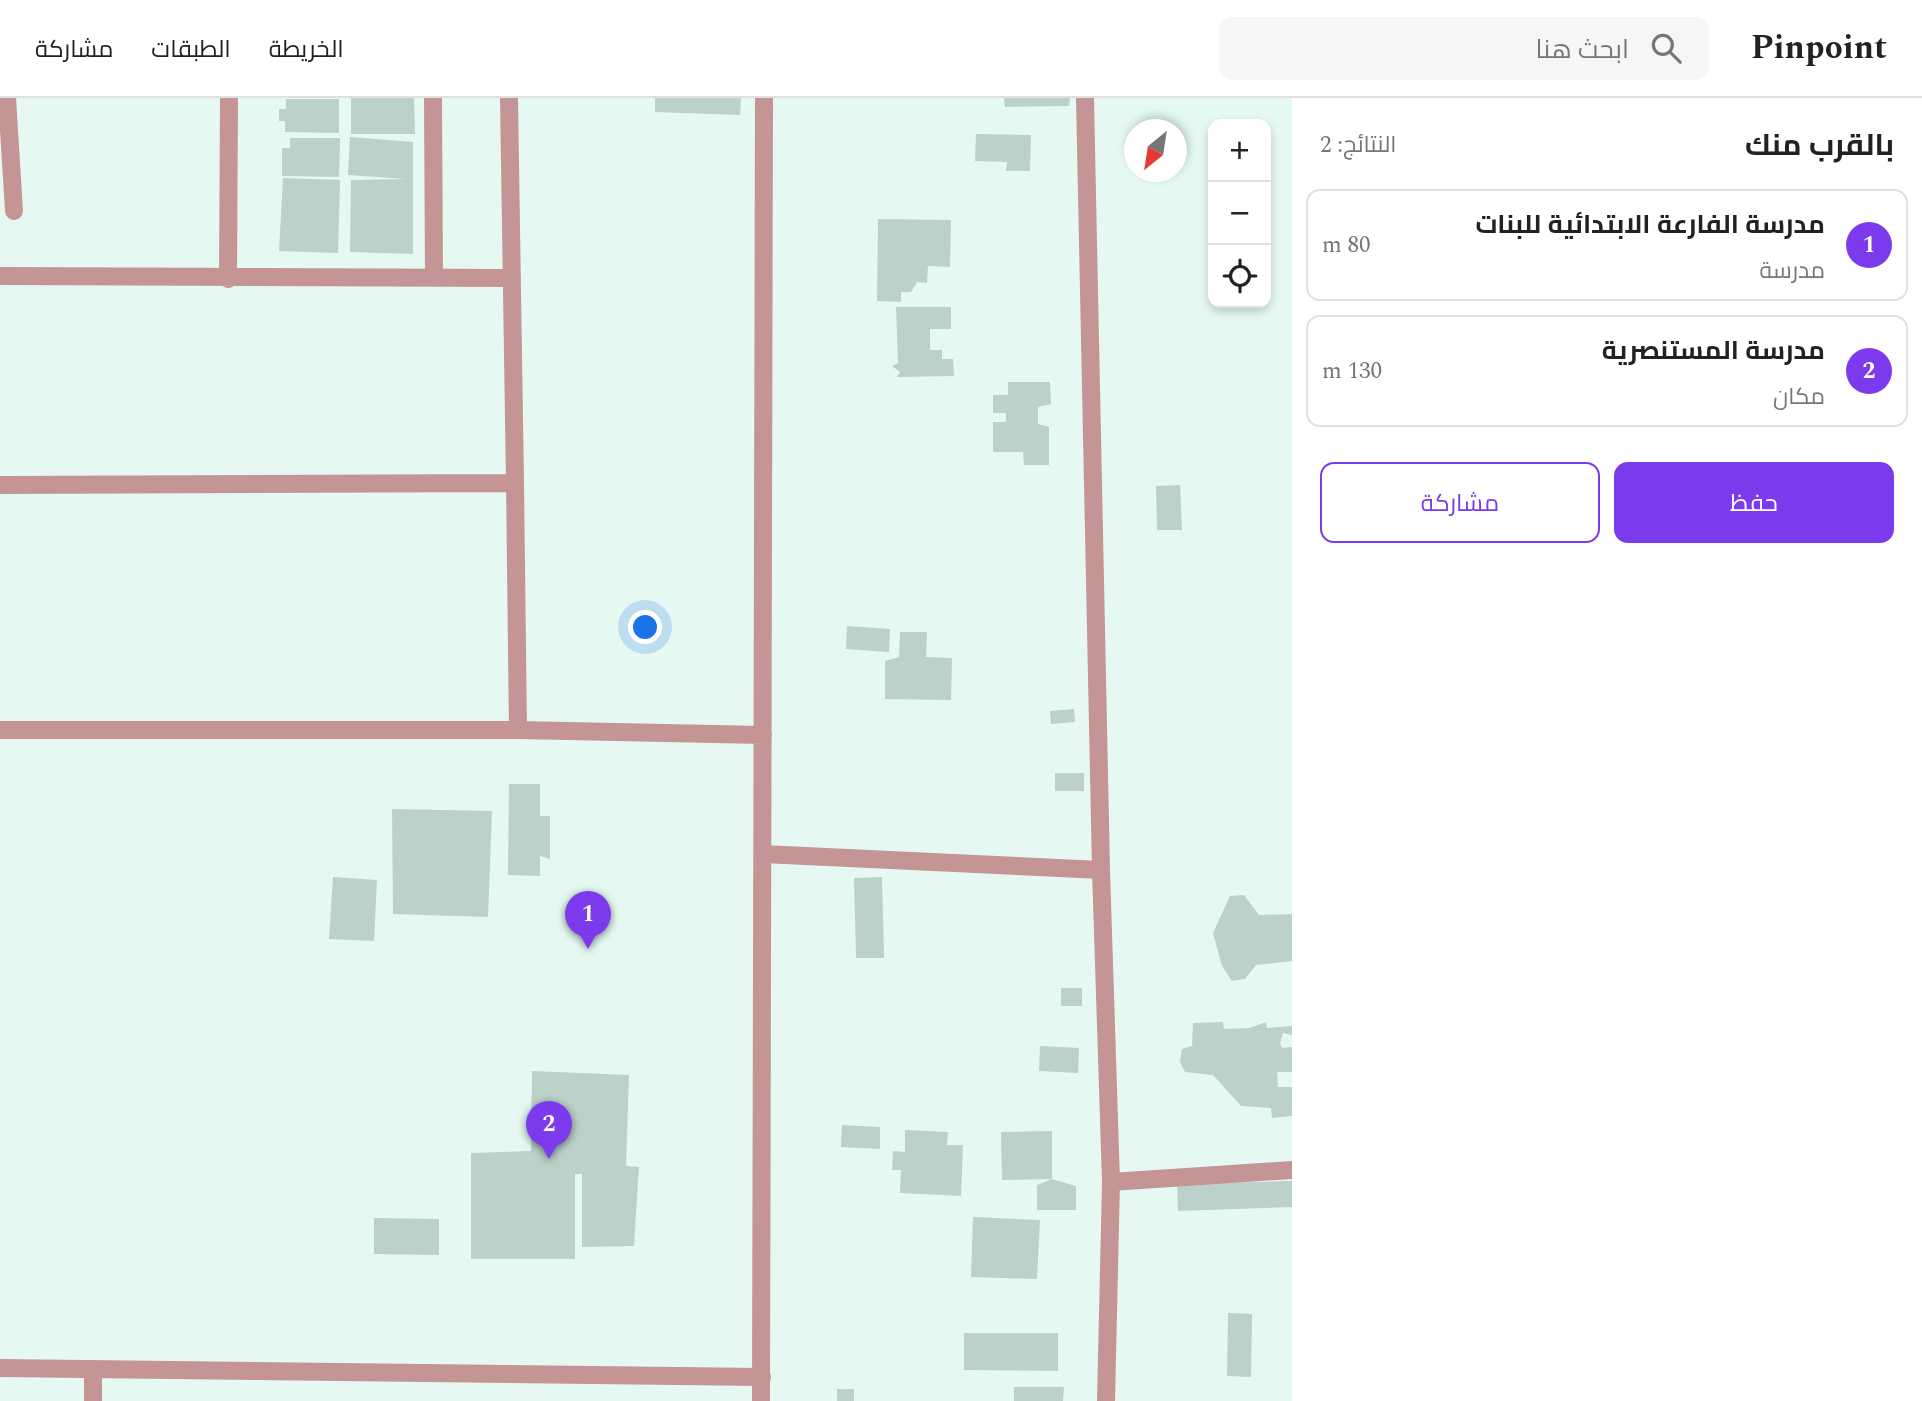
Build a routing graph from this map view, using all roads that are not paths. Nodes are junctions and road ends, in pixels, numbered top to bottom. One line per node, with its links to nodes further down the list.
1 (7, 98): 7 (street)
2 (229, 98): 11 (street)
3 (433, 98): 9 (street)
4 (509, 98): 10 (street)
5 (764, 98): 16 (street)
6 (1085, 98): 18 (street)
7 (14, 211)
8 (0, 276): 11 (street)
9 (434, 278): 10 (street); 11 (street)
10 (512, 278): 12 (street)
11 (228, 279)
12 (514, 483): 13 (street); 15 (street)
13 (0, 485)
14 (0, 730): 15 (street)
15 (518, 730): 16 (street)
16 (763, 735): 17 (street)
17 (763, 855): 18 (street); 23 (street)
18 (1101, 870): 20 (street)
19 (1292, 1170): 20 (street)
20 (1111, 1182): 26 (street)
21 (0, 1368): 22 (street)
22 (93, 1369): 23 (street); 24 (street)
23 (762, 1377): 25 (street)
24 (93, 1401)
25 (761, 1401)
26 (1105, 1401)

